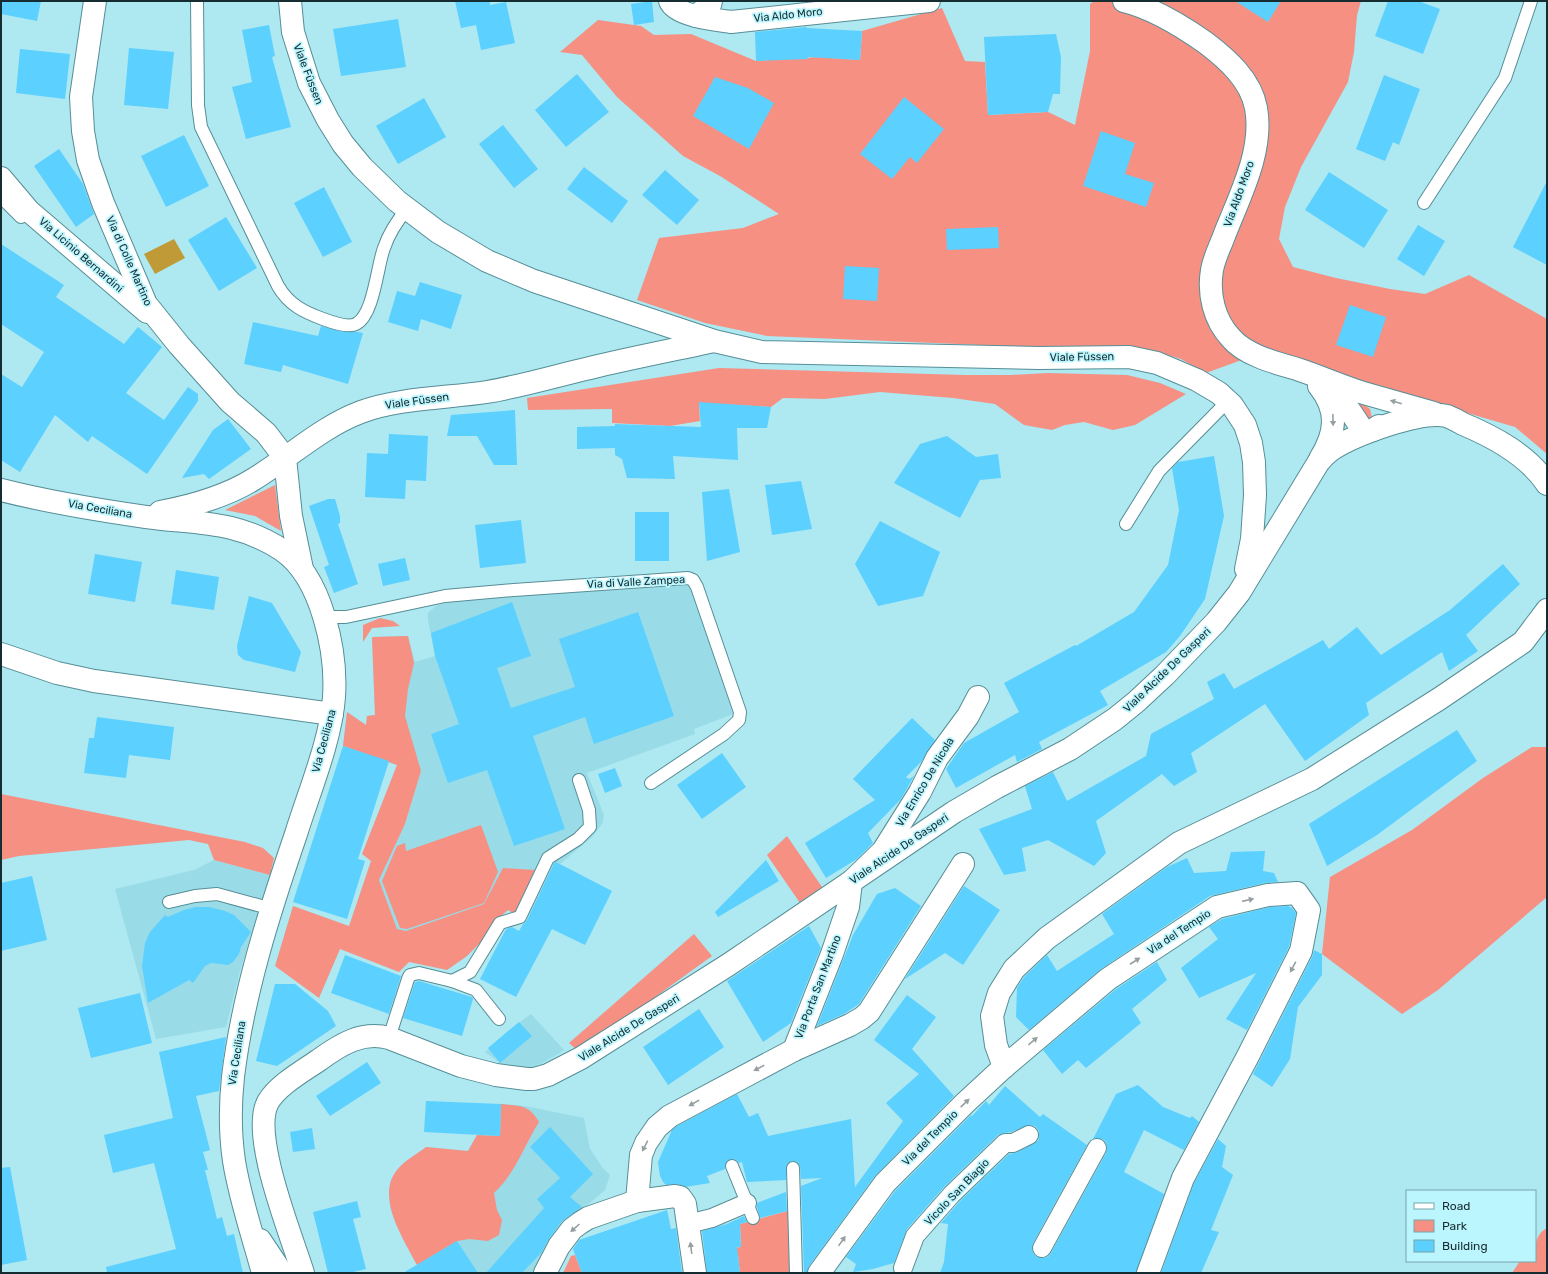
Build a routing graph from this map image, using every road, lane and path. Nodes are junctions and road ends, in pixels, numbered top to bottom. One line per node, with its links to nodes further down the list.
1 (95, 1): 15 (street, Via di Colle Martino)
2 (197, 1): 13 (lane)
3 (290, 1): 13 (street, Viale Füssen)
4 (670, 1): 9 (street, Via Aldo Moro)
5 (711, 1): 9 (street)
6 (929, 1): 9 (street, Via Aldo Moro)
7 (1124, 1): 17 (street, Via Aldo Moro)
8 (1531, 1): 12 (lane)
9 (696, 16)
10 (1, 178): 14 (street, Via Licinio Bernardini)
11 (1, 196): 14 (lane)
12 (1424, 203)
13 (407, 209): 16 (street, Viale Füssen)
14 (48, 227): 15 (street, Via Licinio Bernardini)
15 (165, 328): 22 (street, Via di Colle Martino)
16 (714, 341): 19 (street, Viale Füssen); 22 (street, Viale Füssen)
17 (1310, 374): 18 (street, Via Aldo Moro); 21 (street, Via Aldo Moro); 23 (street, one-way to 23)
18 (1360, 392): 20 (street, Via Aldo Moro, one-way to 18); 21 (street, Via Aldo Moro)
19 (1228, 401): 27 (lane); 29 (street, Viale Füssen)
20 (1446, 416): 21 (street, Viale Alcide De Gasperi); 24 (street, Viale Alcide De Gasperi)
21 (1373, 430): 23 (street, Viale Alcide De Gasperi)
22 (284, 458): 26 (street, Viale Füssen); 28 (street, Via di Colle Martino)
23 (1311, 474): 29 (street, Viale Alcide De Gasperi)
24 (1547, 484)
25 (1, 490): 26 (street, Via Ceciliana)
26 (141, 516): 28 (street, Via Ceciliana)
27 (1126, 524)
28 (302, 569): 31 (street, Via Ceciliana)
29 (1232, 603): 40 (street, Viale Alcide De Gasperi)
30 (1547, 610): 33 (street)
31 (324, 617): 36 (street, Via Ceciliana); 38 (lane, Via di Valle Zampea)
32 (1547, 622): 33 (lane)
33 (1523, 642): 47 (street)
34 (1, 654): 36 (street)
35 (978, 697): 40 (street, Via Enrico De Nicola)
36 (332, 714): 42 (street, Via Ceciliana)
37 (579, 780): 43 (lane)
38 (651, 783)
39 (963, 864): 46 (street)
40 (851, 882): 45 (street, Viale Alcide De Gasperi); 46 (street, Via Porta San Martino)
41 (170, 902): 42 (lane)
42 (272, 910): 55 (street, Via Ceciliana)
43 (452, 981): 44 (lane); 45 (lane)
44 (499, 1019)
45 (389, 1038): 54 (street, Viale Alcide De Gasperi)
46 (794, 1050): 52 (street, Via Porta San Martino, one-way to 52)
47 (1004, 1067): 66 (street, Via del Tempio, one-way to 47); 67 (street, Via del Tempio, one-way to 67)
48 (1029, 1136): 58 (street, Vicolo San Biagio)
49 (1097, 1148): 57 (street)
50 (732, 1166): 53 (lane)
51 (793, 1168): 65 (lane)
52 (637, 1201): 56 (street); 63 (street, one-way to 63)
53 (750, 1210): 56 (street)
54 (285, 1216): 61 (street); 62 (street, Viale Alcide De Gasperi)
55 (249, 1224): 59 (street, Via Ceciliana); 60 (street)
56 (688, 1224): 64 (street, one-way to 56)
57 (1042, 1248)
58 (903, 1268)
59 (263, 1273)
60 (282, 1273)
61 (287, 1273)
62 (303, 1273)
63 (545, 1273)
64 (694, 1273)
65 (796, 1273)
66 (819, 1273)
67 (1148, 1273)

